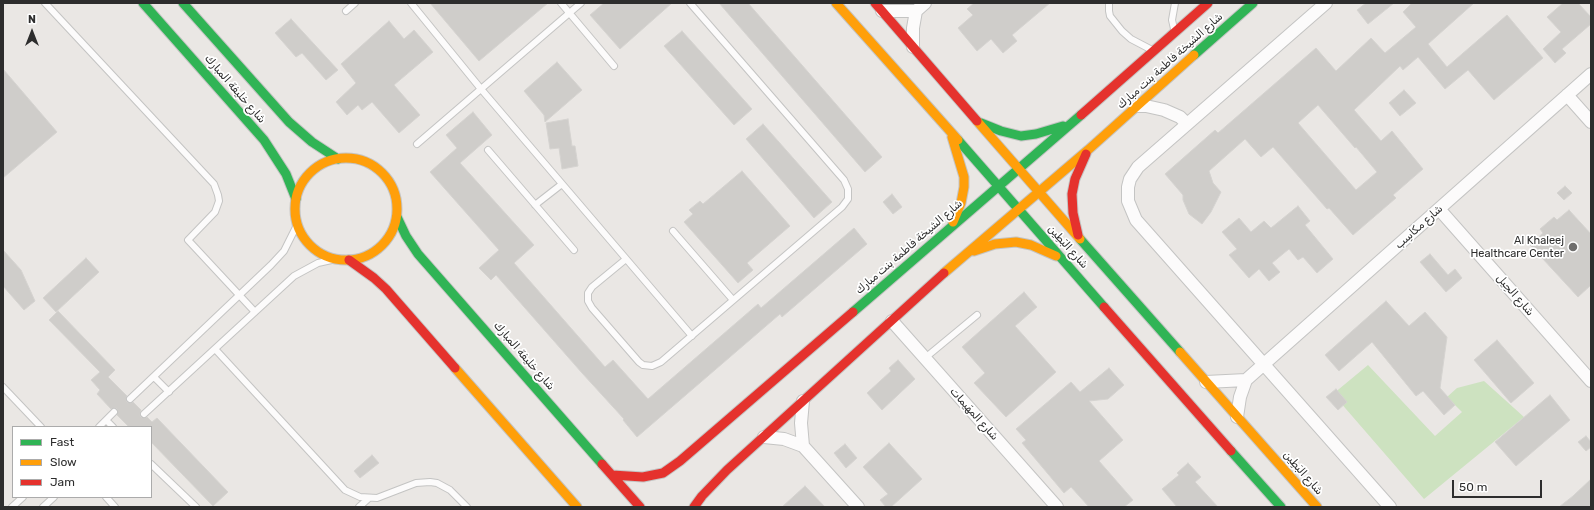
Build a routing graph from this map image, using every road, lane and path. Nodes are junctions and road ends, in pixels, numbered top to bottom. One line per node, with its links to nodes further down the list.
1 (45, 3): 56 (lane)
2 (143, 3): 41 (main road, شارع خليفة المبارك)
3 (183, 3): 36 (main road, شارع خليفة المبارك)
4 (355, 3): 17 (lane)
5 (411, 3): 25 (lane)
6 (561, 3): 19 (lane)
7 (581, 3): 19 (lane)
8 (690, 3): 57 (lane)
9 (836, 3): 32 (main road, شارع البَطِين)
10 (925, 3): 18 (street)
11 (1109, 3): 22 (lane)
12 (1175, 3): 20 (lane)
13 (1208, 3): 20 (main road, شارع الشيخة فاطمة بنت مبارك)
14 (1253, 3): 27 (main road, شارع الشيخة فاطمة بنت مبارك)
15 (1326, 3): 31 (street)
16 (878, 7): 18 (street); 21 (main road, شارع البَطِين)
17 (346, 11)
18 (916, 11): 21 (street)
19 (569, 13): 23 (lane); 25 (lane)
20 (1174, 32): 22 (main road, شارع الشيخة فاطمة بنت مبارك)
21 (913, 47): 28 (main road, شارع البَطِين)
22 (1153, 51): 30 (main road, شارع الشيخة فاطمة بنت مبارك)
23 (614, 66)
24 (1591, 74): 26 (street, شارع مكاسِب)
25 (481, 89): 33 (lane); 38 (lane)
26 (1567, 95): 29 (street); 44 (street, شارع مكاسِب)
27 (1137, 106): 31 (street); 35 (main road, شارع الشيخة فاطمة بنت مبارك)
28 (978, 121): 30 (main road); 37 (main road, شارع البَطِين)
29 (1591, 122)
30 (1072, 123): 37 (main road, شارع الشيخة فاطمة بنت مبارك)
31 (1188, 124): 64 (street)
32 (950, 131): 39 (main road, شارع البَطِين); 47 (main road)
33 (416, 144)
34 (488, 150): 42 (lane)
35 (1088, 150): 40 (main road, شارع الشيخة فاطمة بنت مبارك); 49 (main road)
36 (338, 158): 41 (main road); 45 (main road)
37 (1018, 168): 39 (main road, شارع الشيخة فاطمة بنت مبارك); 40 (main road, شارع البَطِين)
38 (562, 184): 42 (lane); 53 (lane)
39 (998, 186): 43 (main road, شارع البَطِين); 47 (main road, شارع الشيخة فاطمة بنت مبارك)
40 (1039, 192): 43 (main road, شارع الشيخة فاطمة بنت مبارك); 49 (main road, شارع البَطِين)
41 (296, 199): 46 (main road)
42 (535, 205): 50 (lane)
43 (1019, 209): 51 (main road, شارع الشيخة فاطمة بنت مبارك); 54 (main road, شارع البَطِين)
44 (1439, 209): 64 (street, شارع مكاسِب); 67 (street, شارع الحِيل)
45 (397, 217): 55 (main road); 83 (main road, شارع خليفة المبارك)
46 (297, 225): 52 (main road); 56 (lane)
47 (952, 226): 83 (main road, شارع الشيخة فاطمة بنت مبارك)
48 (673, 231): 57 (lane)
49 (1079, 238): 68 (main road, شارع البَطِين)
50 (574, 250)
51 (965, 254): 54 (main road); 60 (main road, شارع الشيخة فاطمة بنت مبارك)
52 (336, 259): 55 (main road); 58 (lane)
53 (626, 259): 61 (lane); 61 (lane)
54 (1063, 259): 99 (main road, شارع البَطِين)
55 (349, 260): 94 (main road)
56 (240, 296): 58 (lane); 65 (lane)
57 (733, 300): 61 (lane)
58 (255, 312): 62 (lane)
59 (977, 315): 63 (lane)
60 (892, 320): 63 (street, شارع المهَيمات); 72 (main road, شارع الشيخة فاطمة بنت مبارك)
61 (692, 336)
62 (215, 349): 70 (lane); 87 (lane)
63 (925, 358): 98 (street, شارع المهَيمات)
64 (1264, 364): 66 (street, شارع مكاسِب); 101 (street)
65 (154, 377): 70 (lane); 71 (lane)
66 (1246, 380): 68 (street); 75 (street, شارع مكاسِب)
67 (1591, 381)
68 (1206, 382): 75 (main road, شارع البَطِين)
69 (3, 387): 77 (lane)
70 (168, 392): 74 (lane)
71 (130, 399)
72 (803, 401): 80 (main road, شارع الشيخة فاطمة بنت مبارك); 81 (street)
73 (114, 412): 76 (lane)
74 (144, 414)
75 (1237, 417): 100 (main road, شارع البَطِين)
76 (106, 420): 78 (lane); 79 (lane)
77 (40, 426)
78 (100, 426)
79 (112, 426)
80 (764, 437): 81 (street); 96 (main road, شارع الشيخة فاطمة بنت مبارك)
81 (803, 446): 97 (street)
82 (152, 465): 91 (lane)
83 (612, 475): 95 (main road, شارع خليفة المبارك)
84 (22, 498): 88 (lane)
85 (53, 498): 89 (lane)
86 (107, 498): 90 (lane)
87 (368, 498): 92 (lane); 93 (lane)
88 (12, 507)
89 (43, 507)
90 (115, 507)
91 (196, 507)
92 (359, 507)
93 (467, 507)
94 (577, 507)
95 (640, 507)
96 (694, 507)
97 (858, 507)
98 (1057, 507)
99 (1282, 507)
100 (1317, 507)
101 (1390, 507)

